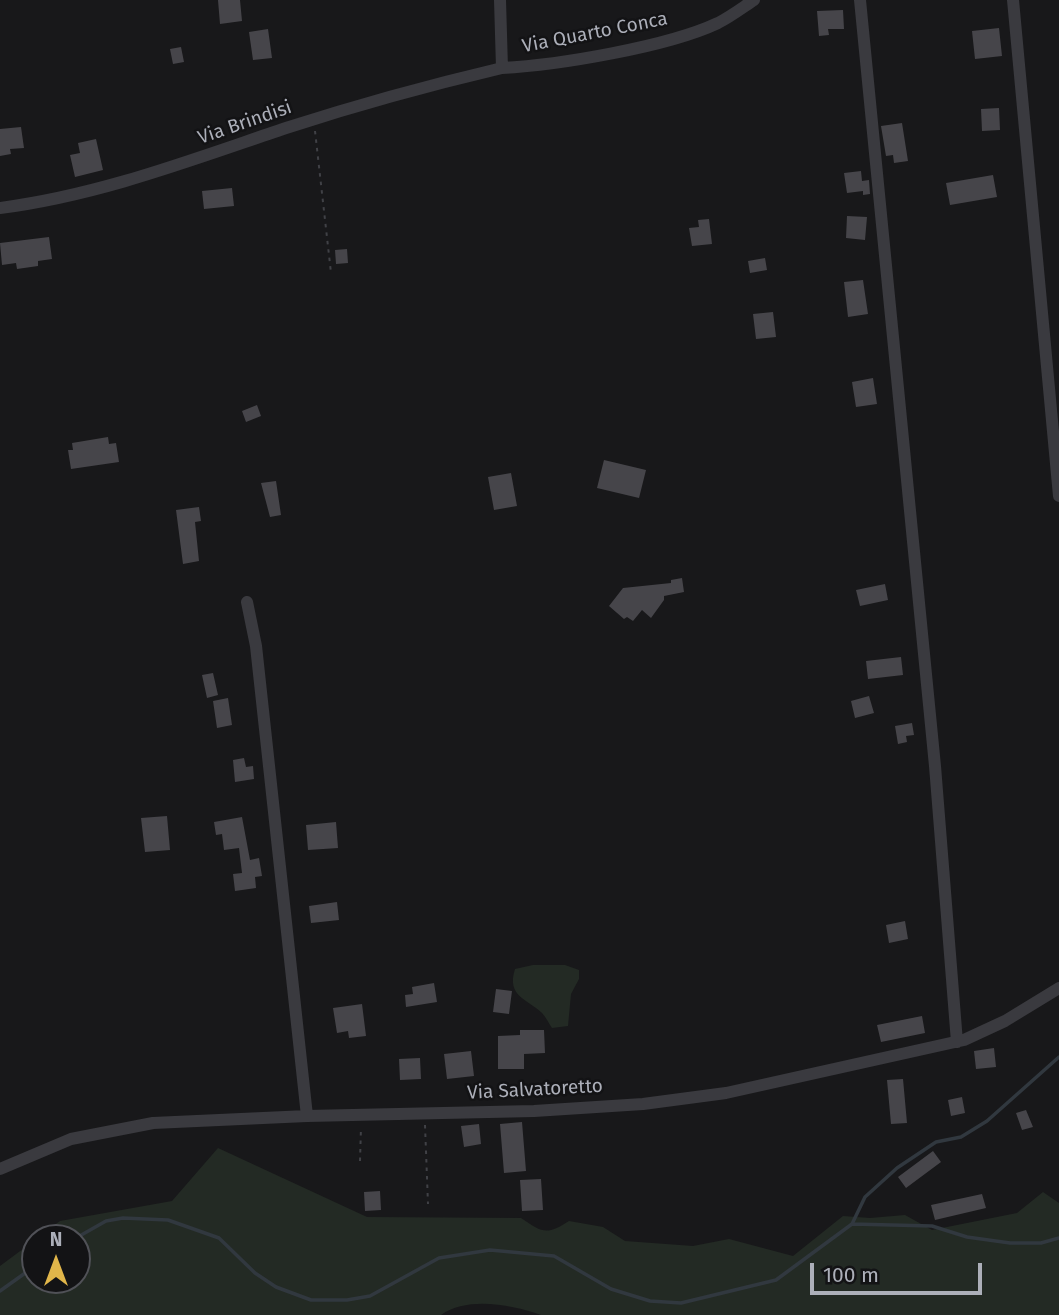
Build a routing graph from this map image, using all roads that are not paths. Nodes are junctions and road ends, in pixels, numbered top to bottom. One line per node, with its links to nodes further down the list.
1 (500, 0): 5 (street, Via Quarto Conca)
2 (754, 0): 5 (street, Via Quarto Conca)
3 (860, 0): 10 (street)
4 (1013, 0): 7 (street)
5 (502, 68): 6 (street, Via Brindisi)
6 (0, 208)
7 (1059, 496)
8 (247, 602): 11 (street)
9 (1059, 988): 10 (street, Via Salvatoretto)
10 (957, 1042): 11 (street, Via Salvatoretto)
11 (307, 1116): 12 (street, Via Salvatoretto)
12 (0, 1170)

